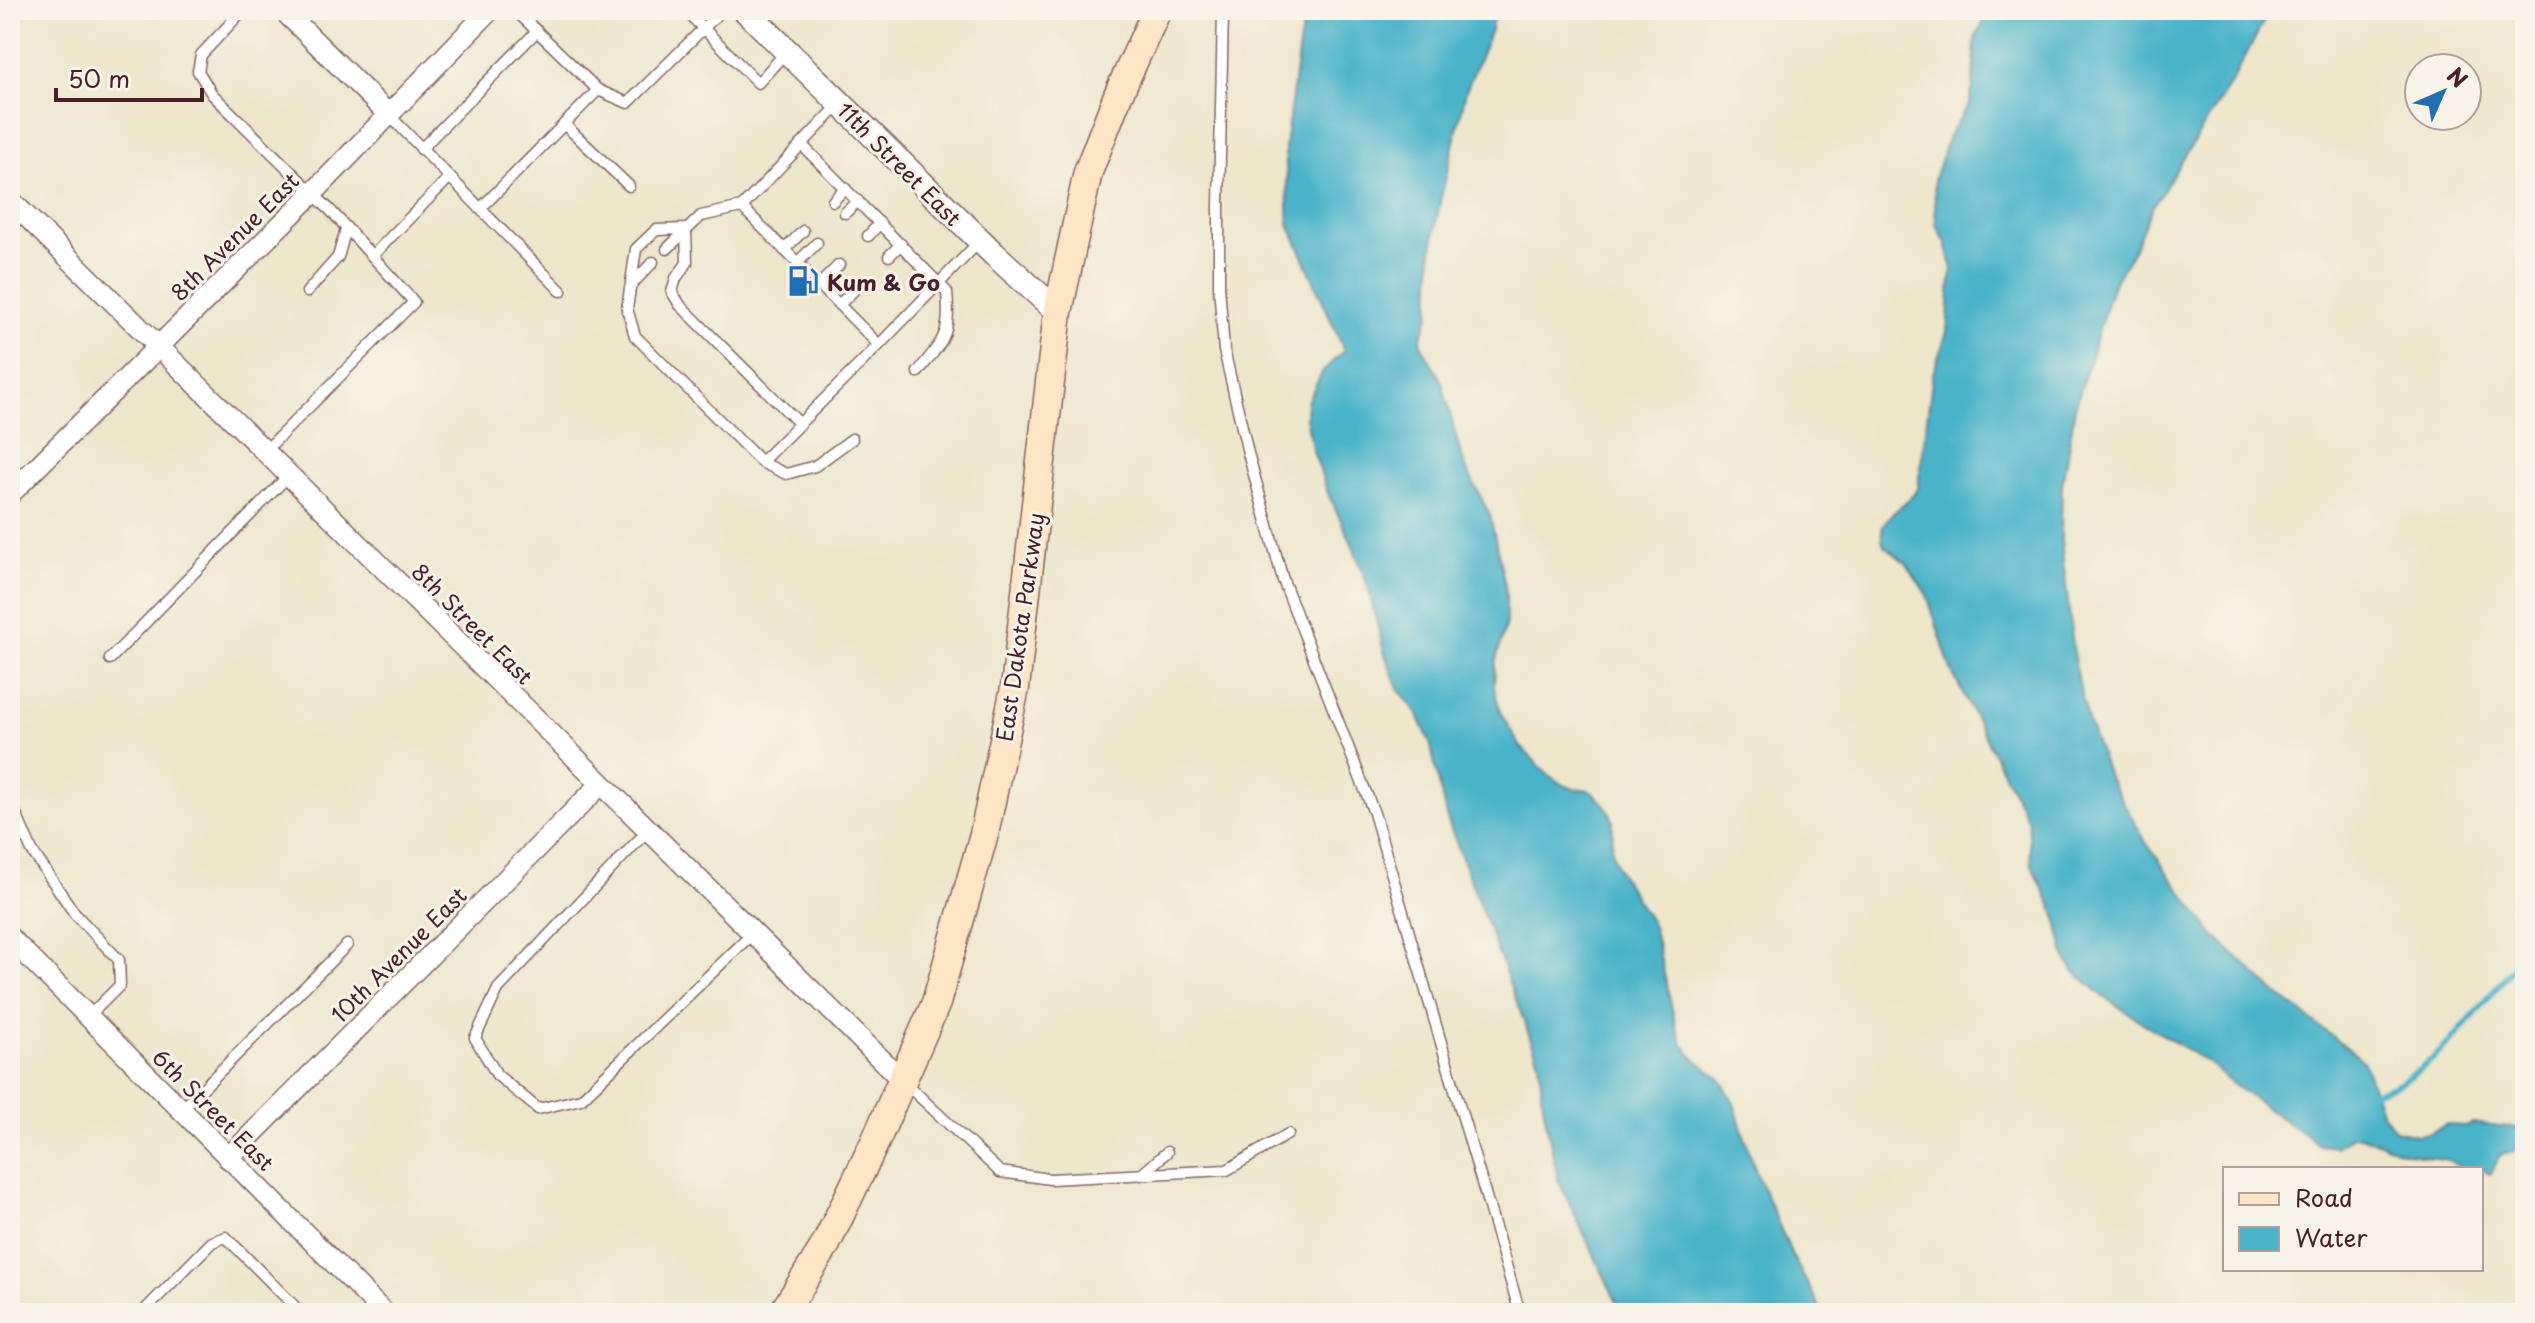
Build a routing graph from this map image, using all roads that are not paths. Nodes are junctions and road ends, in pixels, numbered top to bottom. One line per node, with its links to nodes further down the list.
1 (243, 10): 22 (lane)
2 (283, 10): 15 (street)
3 (490, 10): 15 (street, 8th Avenue East)
4 (515, 10): 11 (lane)
5 (685, 10): 10 (lane)
6 (722, 10): 10 (lane)
7 (745, 10): 12 (street, 11th Street East)
8 (1157, 10): 51 (main road, East Dakota Parkway)
9 (1223, 10): 79 (lane)
10 (704, 28): 12 (lane); 13 (lane)
11 (537, 31): 13 (lane); 18 (lane)
12 (787, 51): 14 (street, 11th Street East)
13 (598, 90): 16 (lane)
14 (840, 104): 17 (lane); 34 (street, 11th Street East)
15 (388, 114): 18 (lane); 22 (street, 8th Avenue East)
16 (564, 124): 20 (lane); 27 (lane)
17 (802, 145): 21 (lane); 26 (lane)
18 (421, 149): 19 (lane)
19 (449, 178): 27 (lane); 39 (lane)
20 (629, 186)
21 (845, 188): 24 (lane); 25 (lane)
22 (312, 194): 30 (lane); 53 (street, 8th Avenue East)
23 (10, 200): 53 (street, 8th Street East)
24 (833, 201)
25 (858, 201): 28 (lane); 29 (lane)
26 (742, 207): 31 (lane); 38 (lane)
27 (480, 209): 48 (lane)
28 (845, 213)
29 (880, 223): 33 (lane); 36 (lane)
30 (346, 229): 39 (lane); 49 (lane)
31 (686, 229): 37 (lane); 45 (lane); 55 (lane)
32 (803, 231): 38 (lane)
33 (868, 236)
34 (980, 241): 44 (lane); 51 (street, 11th Street East)
35 (817, 243): 42 (lane)
36 (901, 244): 40 (lane); 44 (lane)
37 (667, 249)
38 (784, 250): 42 (lane)
39 (372, 256): 57 (lane)
40 (889, 256)
41 (653, 262): 45 (lane)
42 (797, 263): 46 (lane)
43 (839, 265): 46 (lane)
44 (939, 282): 52 (lane); 54 (lane)
45 (632, 284): 58 (lane)
46 (819, 285): 50 (lane)
47 (859, 285): 50 (lane)
48 (561, 291)
49 (307, 292)
50 (839, 305): 52 (lane)
51 (1058, 312): 69 (main road, East Dakota Parkway)
52 (879, 345): 55 (lane)
53 (158, 346): 57 (street, 8th Street East); 60 (street, 8th Avenue East)
54 (918, 372)
55 (800, 424): 58 (lane)
56 (852, 439): 58 (lane)
57 (265, 451): 59 (street, 8th Street East)
58 (761, 462)
59 (289, 475): 61 (lane); 62 (street, 8th Street East)
60 (10, 494)
61 (110, 659)
62 (601, 784): 64 (street, 8th Street East); 73 (street, 10th Avenue East)
63 (10, 800): 68 (lane)
64 (648, 830): 65 (street, 8th Street East); 65 (lane)
65 (753, 933): 69 (street, 8th Street East)
66 (10, 938): 68 (street, 6th Street East)
67 (347, 945): 70 (lane)
68 (88, 1017): 70 (street, 6th Street East)
69 (902, 1080): 74 (lane); 78 (main road, East Dakota Parkway)
70 (181, 1110): 73 (street, 6th Street East)
71 (1288, 1134): 74 (lane)
72 (1167, 1152): 74 (lane)
73 (228, 1158): 77 (street, 6th Street East)
74 (1141, 1175)
75 (142, 1313): 76 (lane)
76 (301, 1313)
77 (384, 1313)
78 (783, 1313)
79 (1520, 1313)

